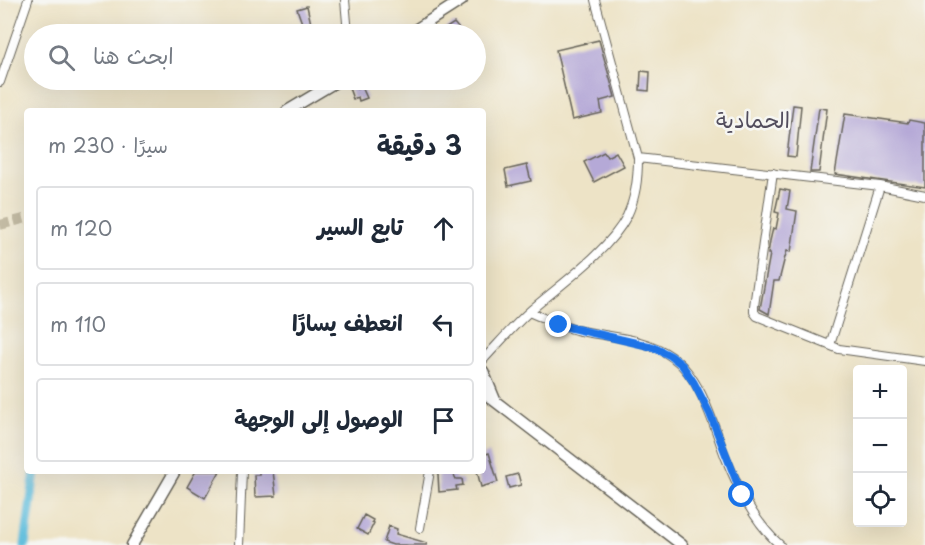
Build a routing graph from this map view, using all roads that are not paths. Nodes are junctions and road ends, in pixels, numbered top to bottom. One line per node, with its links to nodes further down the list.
1 (28, 0): 7 (street)
2 (345, 0): 5 (street)
3 (462, 0): 6 (main road)
4 (595, 0): 10 (street)
5 (347, 24)
6 (425, 24)
7 (0, 82)
8 (322, 90): 9 (main road)
9 (292, 108)
10 (638, 158): 11 (street); 14 (street)
11 (773, 173): 12 (street); 15 (street)
12 (880, 186): 13 (street); 15 (street)
13 (925, 195)
14 (529, 312): 16 (street); 28 (street)
15 (830, 345): 17 (street)
16 (486, 357)
17 (925, 361)
18 (486, 378): 20 (main road)
19 (486, 395): 20 (main road)
20 (496, 403): 27 (main road)
21 (173, 474): 25 (main road)
22 (242, 474): 26 (street)
23 (429, 474): 24 (street)
24 (420, 528)
25 (132, 545)
26 (240, 545)
27 (682, 545)
28 (780, 545)

